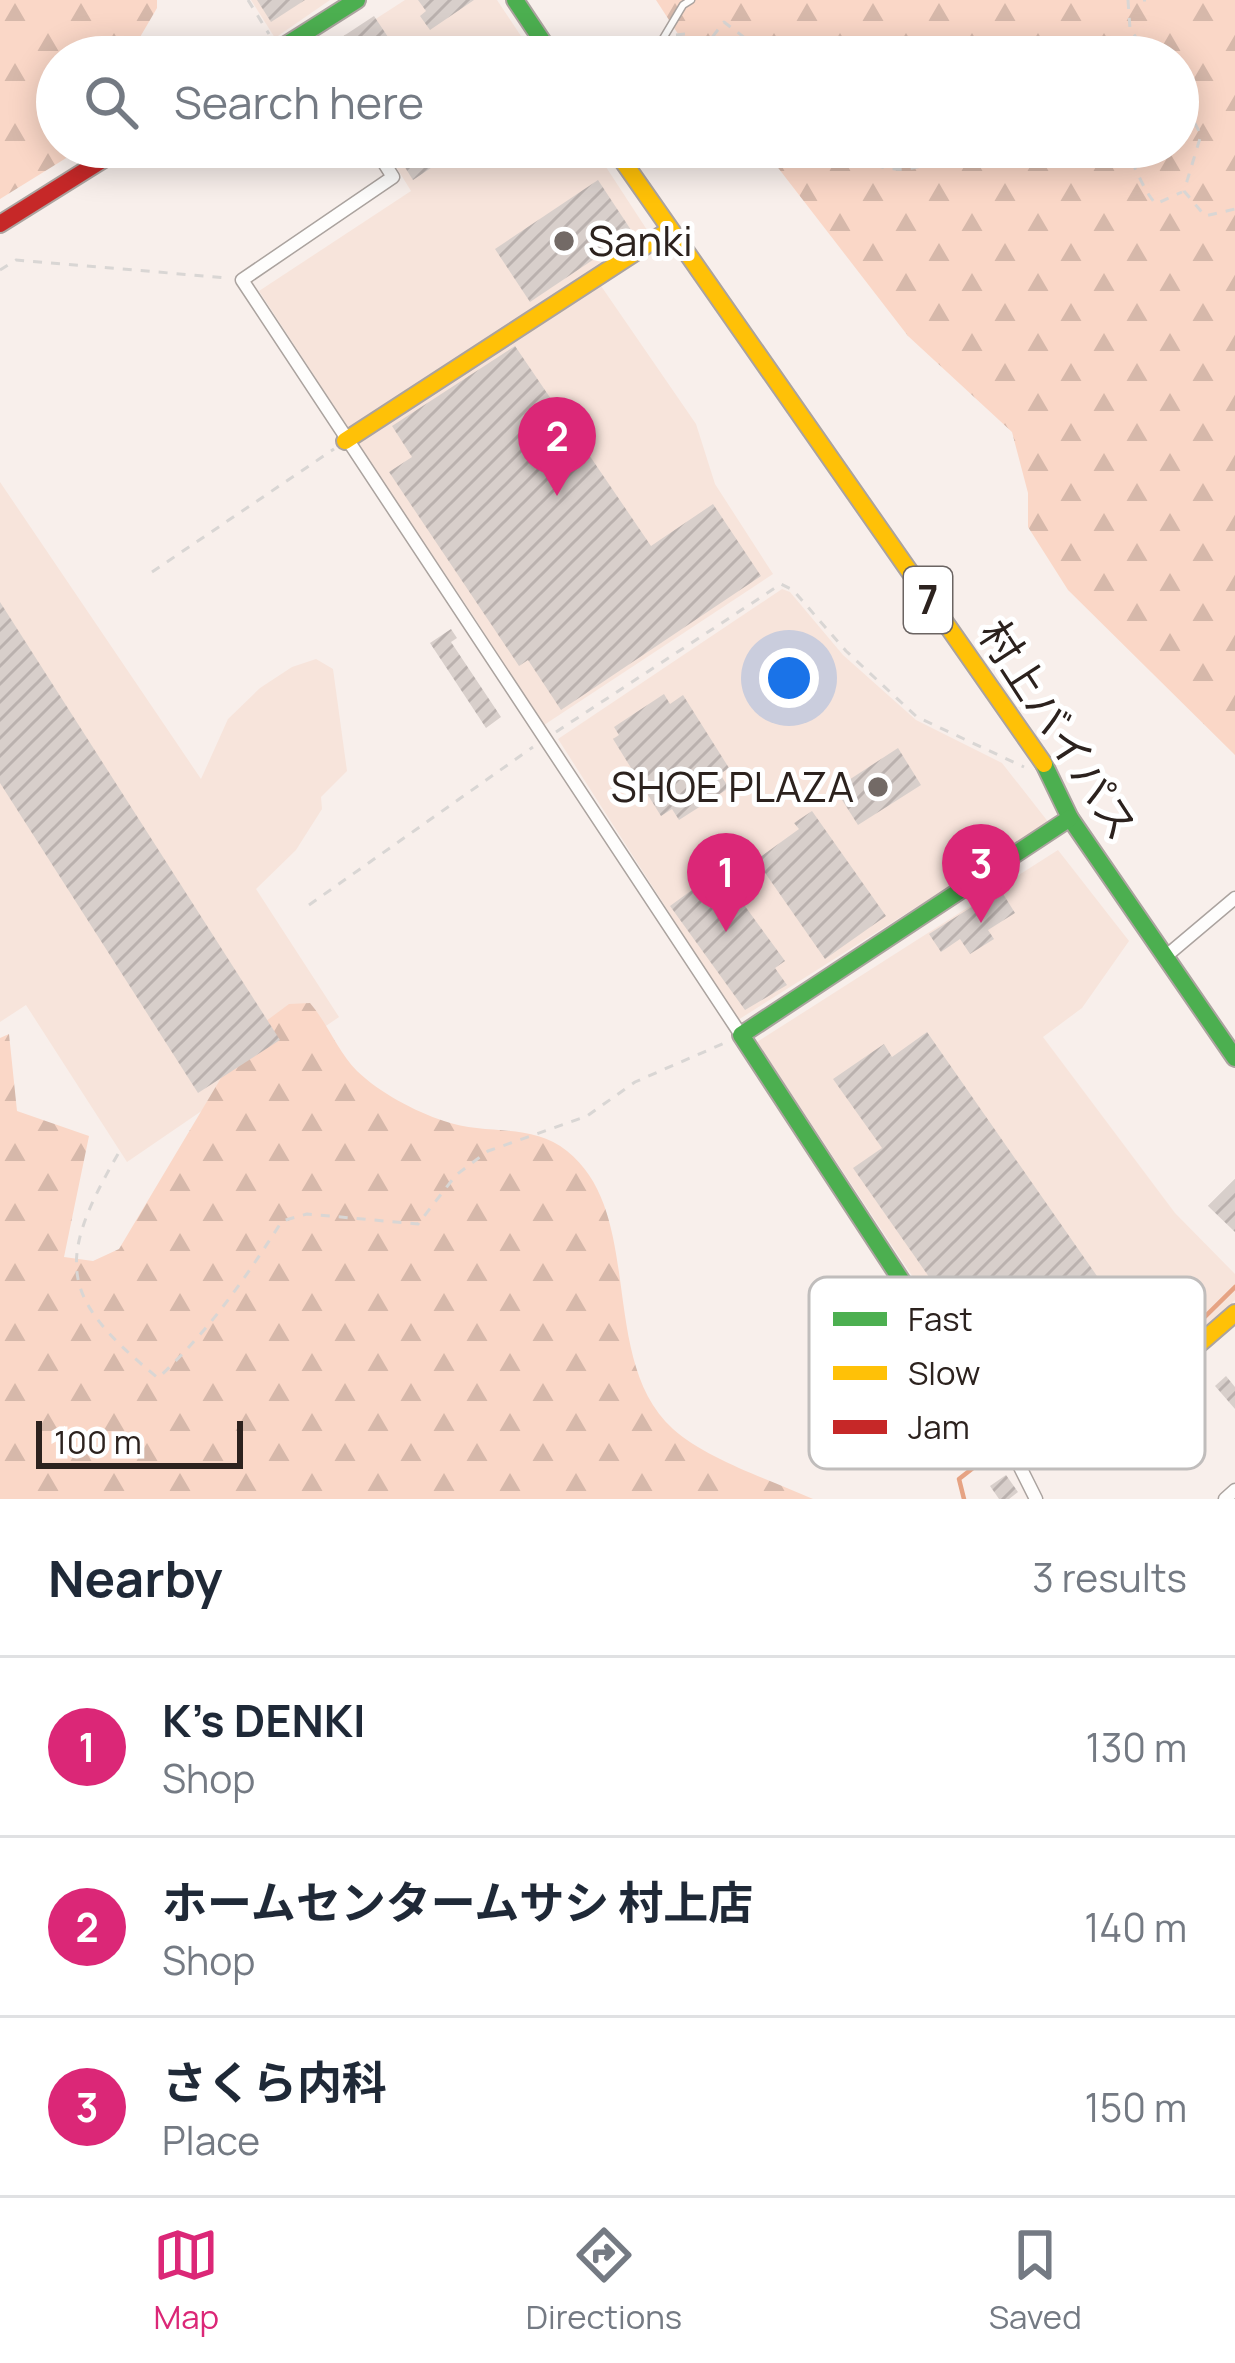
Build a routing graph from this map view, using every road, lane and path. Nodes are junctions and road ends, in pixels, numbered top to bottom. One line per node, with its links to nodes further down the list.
1 (248, 0): 7 (path)
2 (357, 0): 6 (main road)
3 (515, 0): 8 (main road)
4 (691, 0): 9 (lane)
5 (1128, 0): 13 (path)
6 (303, 35)
7 (265, 36)
8 (539, 36)
9 (662, 36): 10 (path)
10 (688, 36)
11 (713, 36): 12 (path)
12 (742, 36)
13 (1136, 36)
14 (89, 168): 21 (main road)
15 (387, 168): 24 (street)
16 (627, 168): 22 (main road, 村上バイパス / 7)
17 (1135, 168): 19 (path)
18 (1191, 168): 19 (path)
19 (1184, 190): 20 (path)
20 (1235, 209)
21 (0, 224)
22 (668, 230): 25 (main road); 28 (main road, 村上バイパス / 7)
23 (0, 270): 24 (path)
24 (242, 280): 25 (street)
25 (345, 441): 26 (path); 27 (street)
26 (152, 572)
27 (543, 740): 28 (path); 31 (path); 33 (street)
28 (1048, 769): 29 (main road, 村上バイパス / 7)
29 (1070, 818): 32 (main road, 村上バイパス / 7); 33 (main road)
30 (1235, 898): 32 (street)
31 (309, 905)
32 (1165, 957): 34 (main road, 村上バイパス / 7)
33 (741, 1035): 35 (path); 36 (main road)
34 (1235, 1058)
35 (118, 1154)
36 (900, 1277)
37 (1235, 1313): 38 (main road)
38 (1205, 1339)
39 (1022, 1469): 41 (street)
40 (1235, 1490): 42 (street)
41 (1036, 1499)
42 (1225, 1499)

